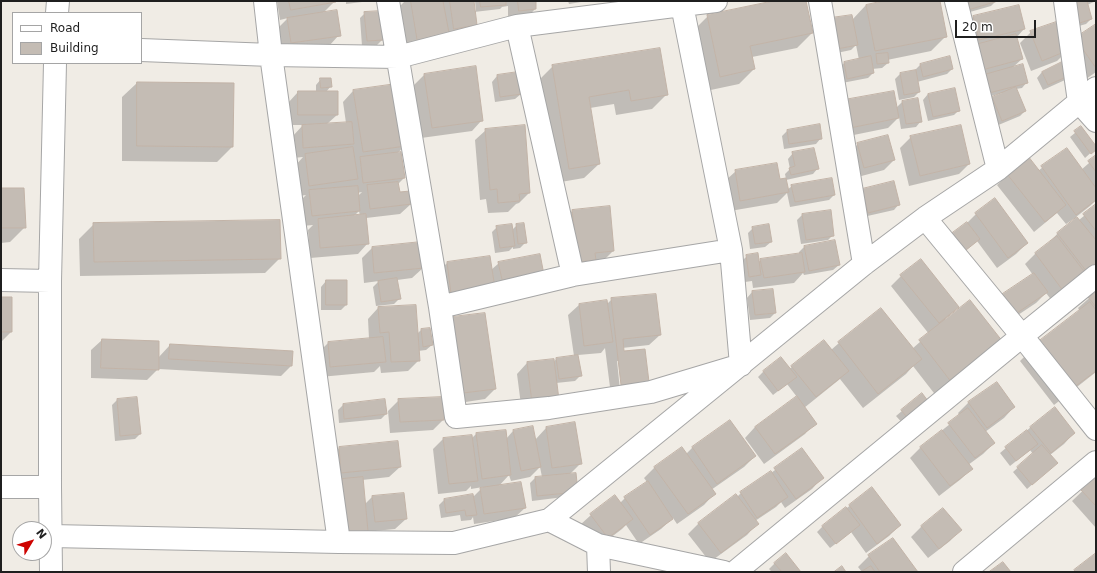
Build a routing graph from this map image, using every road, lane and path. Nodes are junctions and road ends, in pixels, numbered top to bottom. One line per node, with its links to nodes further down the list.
1 (58, 1): 9 (street)
2 (265, 1): 12 (street)
3 (388, 1): 13 (street)
4 (716, 1): 8 (street)
5 (820, 1): 21 (street)
6 (956, 1): 18 (street)
7 (1065, 1): 16 (street)
8 (681, 3): 10 (street); 20 (street)
9 (57, 12)
10 (517, 26): 13 (street); 22 (street)
11 (142, 50): 12 (street)
12 (272, 55): 13 (street); 36 (street)
13 (398, 57): 26 (street)
14 (55, 64): 25 (street)
15 (1096, 88): 16 (street)
16 (1079, 102): 17 (street); 18 (street)
17 (1096, 120)
18 (998, 169): 19 (street)
19 (925, 218): 21 (street); 27 (street)
20 (732, 250): 22 (street); 28 (street)
21 (864, 264): 28 (street)
22 (573, 275): 26 (street)
23 (1096, 276): 27 (street)
24 (1, 280): 25 (street)
25 (50, 281): 32 (street)
26 (440, 307): 28 (street)
27 (1022, 336): 29 (street); 42 (street)
28 (741, 365): 33 (street)
29 (1096, 429)
30 (1096, 462): 43 (street)
31 (1, 486): 32 (street)
32 (50, 487): 34 (street)
33 (550, 520): 36 (street); 37 (street)
34 (51, 521)
35 (52, 536): 36 (street)
36 (339, 542)
37 (598, 545): 40 (street); 41 (street)
38 (51, 561): 39 (street)
39 (51, 572)
40 (599, 572)
41 (724, 572)
42 (735, 572)
43 (964, 572)

